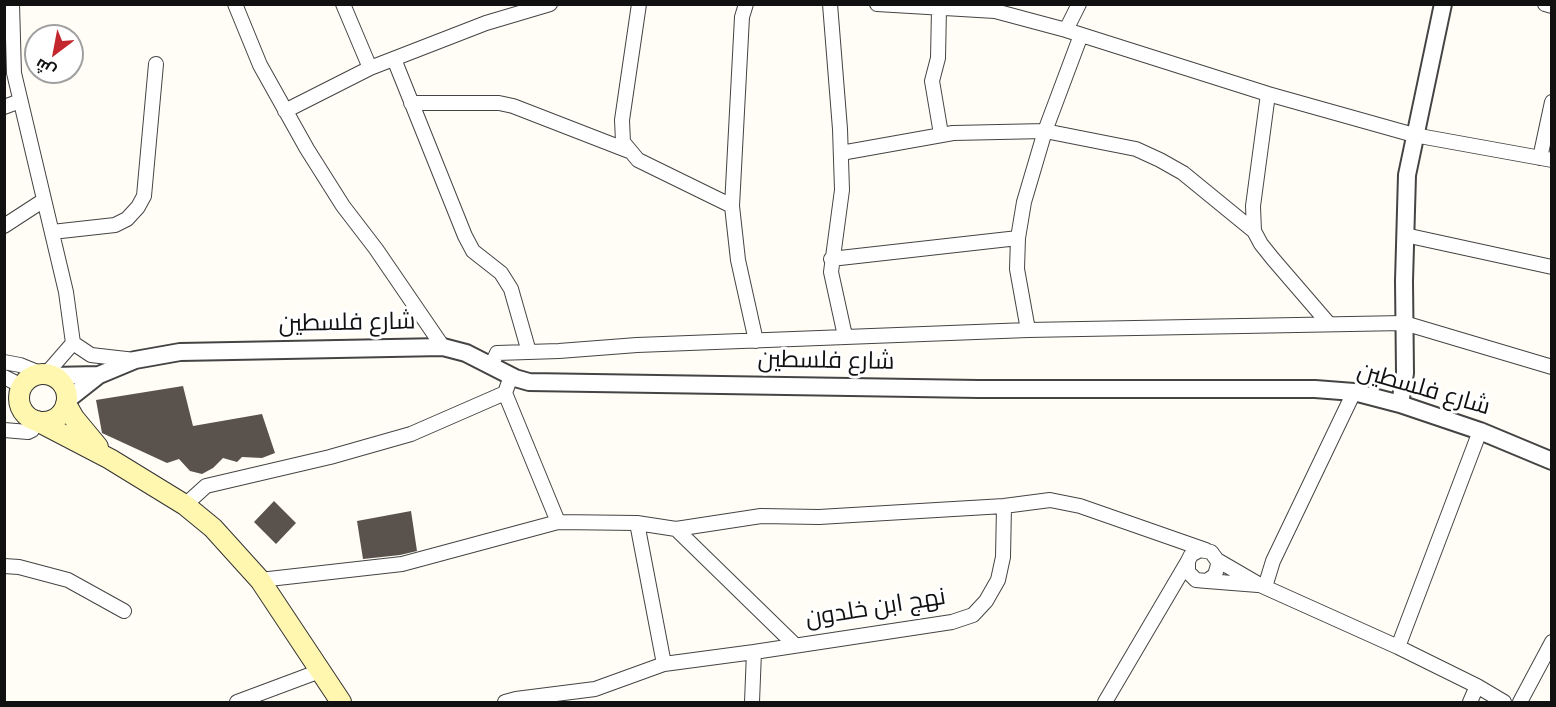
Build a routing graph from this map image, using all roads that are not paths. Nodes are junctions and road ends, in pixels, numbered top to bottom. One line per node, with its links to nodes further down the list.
1 (12, 4): 21 (street)
2 (235, 4): 25 (street)
3 (343, 4): 19 (street)
4 (639, 4): 29 (street)
5 (746, 4): 33 (street)
6 (830, 4): 30 (street)
7 (877, 4): 13 (street)
8 (1079, 4): 15 (street)
9 (1443, 4): 28 (street)
10 (1545, 4): 12 (street)
11 (543, 5): 17 (street)
12 (1551, 6)
13 (939, 8): 14 (street); 27 (street)
14 (995, 8): 15 (street)
15 (1066, 30): 16 (street)
16 (1081, 35): 20 (street); 26 (street)
17 (394, 59): 19 (street); 23 (street)
18 (156, 64): 36 (street)
19 (370, 68): 25 (street)
20 (1268, 94): 28 (street); 35 (street)
21 (20, 101): 24 (street); 32 (street)
22 (1551, 102): 31 (street)
23 (411, 103): 29 (street); 48 (street)
24 (4, 107)
25 (285, 111): 47 (street)
26 (1046, 131): 27 (street); 35 (street); 38 (street)
27 (941, 134): 30 (street)
28 (1414, 135): 31 (street); 37 (street)
29 (629, 151): 33 (street)
30 (841, 153): 39 (street)
31 (1546, 159)
32 (44, 200): 34 (street); 36 (street)
33 (732, 206): 45 (street)
34 (4, 226)
35 (1254, 231): 42 (street)
36 (52, 232): 46 (street)
37 (1405, 235): 40 (street); 41 (street)
38 (1018, 237): 39 (street); 43 (street)
39 (831, 260): 44 (street)
40 (1551, 267)
41 (1404, 323): 42 (street); 52 (street); 60 (street)
42 (1329, 324): 43 (street)
43 (1028, 330): 44 (street)
44 (845, 336): 45 (street)
45 (756, 340): 48 (street)
46 (73, 343): 49 (street); 53 (street)
47 (443, 347): 49 (street, شارع فلسطين); 51 (street, شارع فلسطين)
48 (529, 352): 51 (street)
49 (135, 360): 54 (street, شارع فلسطين)
50 (4, 362): 53 (street)
51 (491, 366): 55 (street, شارع فلسطين)
52 (1551, 367)
53 (46, 374): 54 (street); 56 (main road); 59 (main road)
54 (99, 375): 59 (street)
55 (511, 376): 57 (street); 58 (street, شارع فلسطين)
56 (13, 388): 62 (main road)
57 (505, 393): 67 (street); 69 (street)
58 (1354, 393): 60 (street, شارع فلسطين); 79 (street)
59 (66, 403): 62 (main road); 65 (main road)
60 (1400, 404): 64 (street, شارع فلسطين)
61 (4, 414): 62 (main road)
62 (35, 421): 63 (street); 65 (main road)
63 (4, 430)
64 (1480, 431): 66 (street, شارع فلسطين); 84 (street)
65 (110, 459): 67 (main road)
66 (1551, 461)
67 (185, 505): 77 (main road)
68 (1004, 506): 71 (street); 72 (street); 83 (street, نهج ابن خلدون)
69 (558, 522): 70 (street); 77 (street)
70 (637, 524): 71 (street); 86 (street)
71 (676, 529): 83 (street)
72 (1177, 540): 73 (street); 74 (street)
73 (1206, 550): 74 (street); 75 (street)
74 (1189, 558): 78 (street); 80 (street)
75 (1217, 560): 78 (street); 79 (street)
76 (4, 566): 81 (street)
77 (260, 580): 87 (main road)
78 (1201, 580): 79 (street); 80 (street)
79 (1263, 586): 84 (street)
80 (1166, 596): 93 (street)
81 (124, 611)
82 (1551, 642): 96 (street)
83 (795, 645): 85 (street, نهج ابن خلدون)
84 (1398, 647): 88 (street)
85 (754, 652): 86 (street, نهج ابن خلدون); 92 (street)
86 (663, 664): 91 (street, نهج ابن خلدون)
87 (320, 671): 89 (street); 90 (main road)
88 (1477, 686): 94 (street); 95 (street)
89 (243, 702)
90 (341, 702)
91 (505, 702)
92 (752, 702)
93 (1105, 702)
94 (1470, 702)
95 (1504, 702)
96 (1520, 702)

